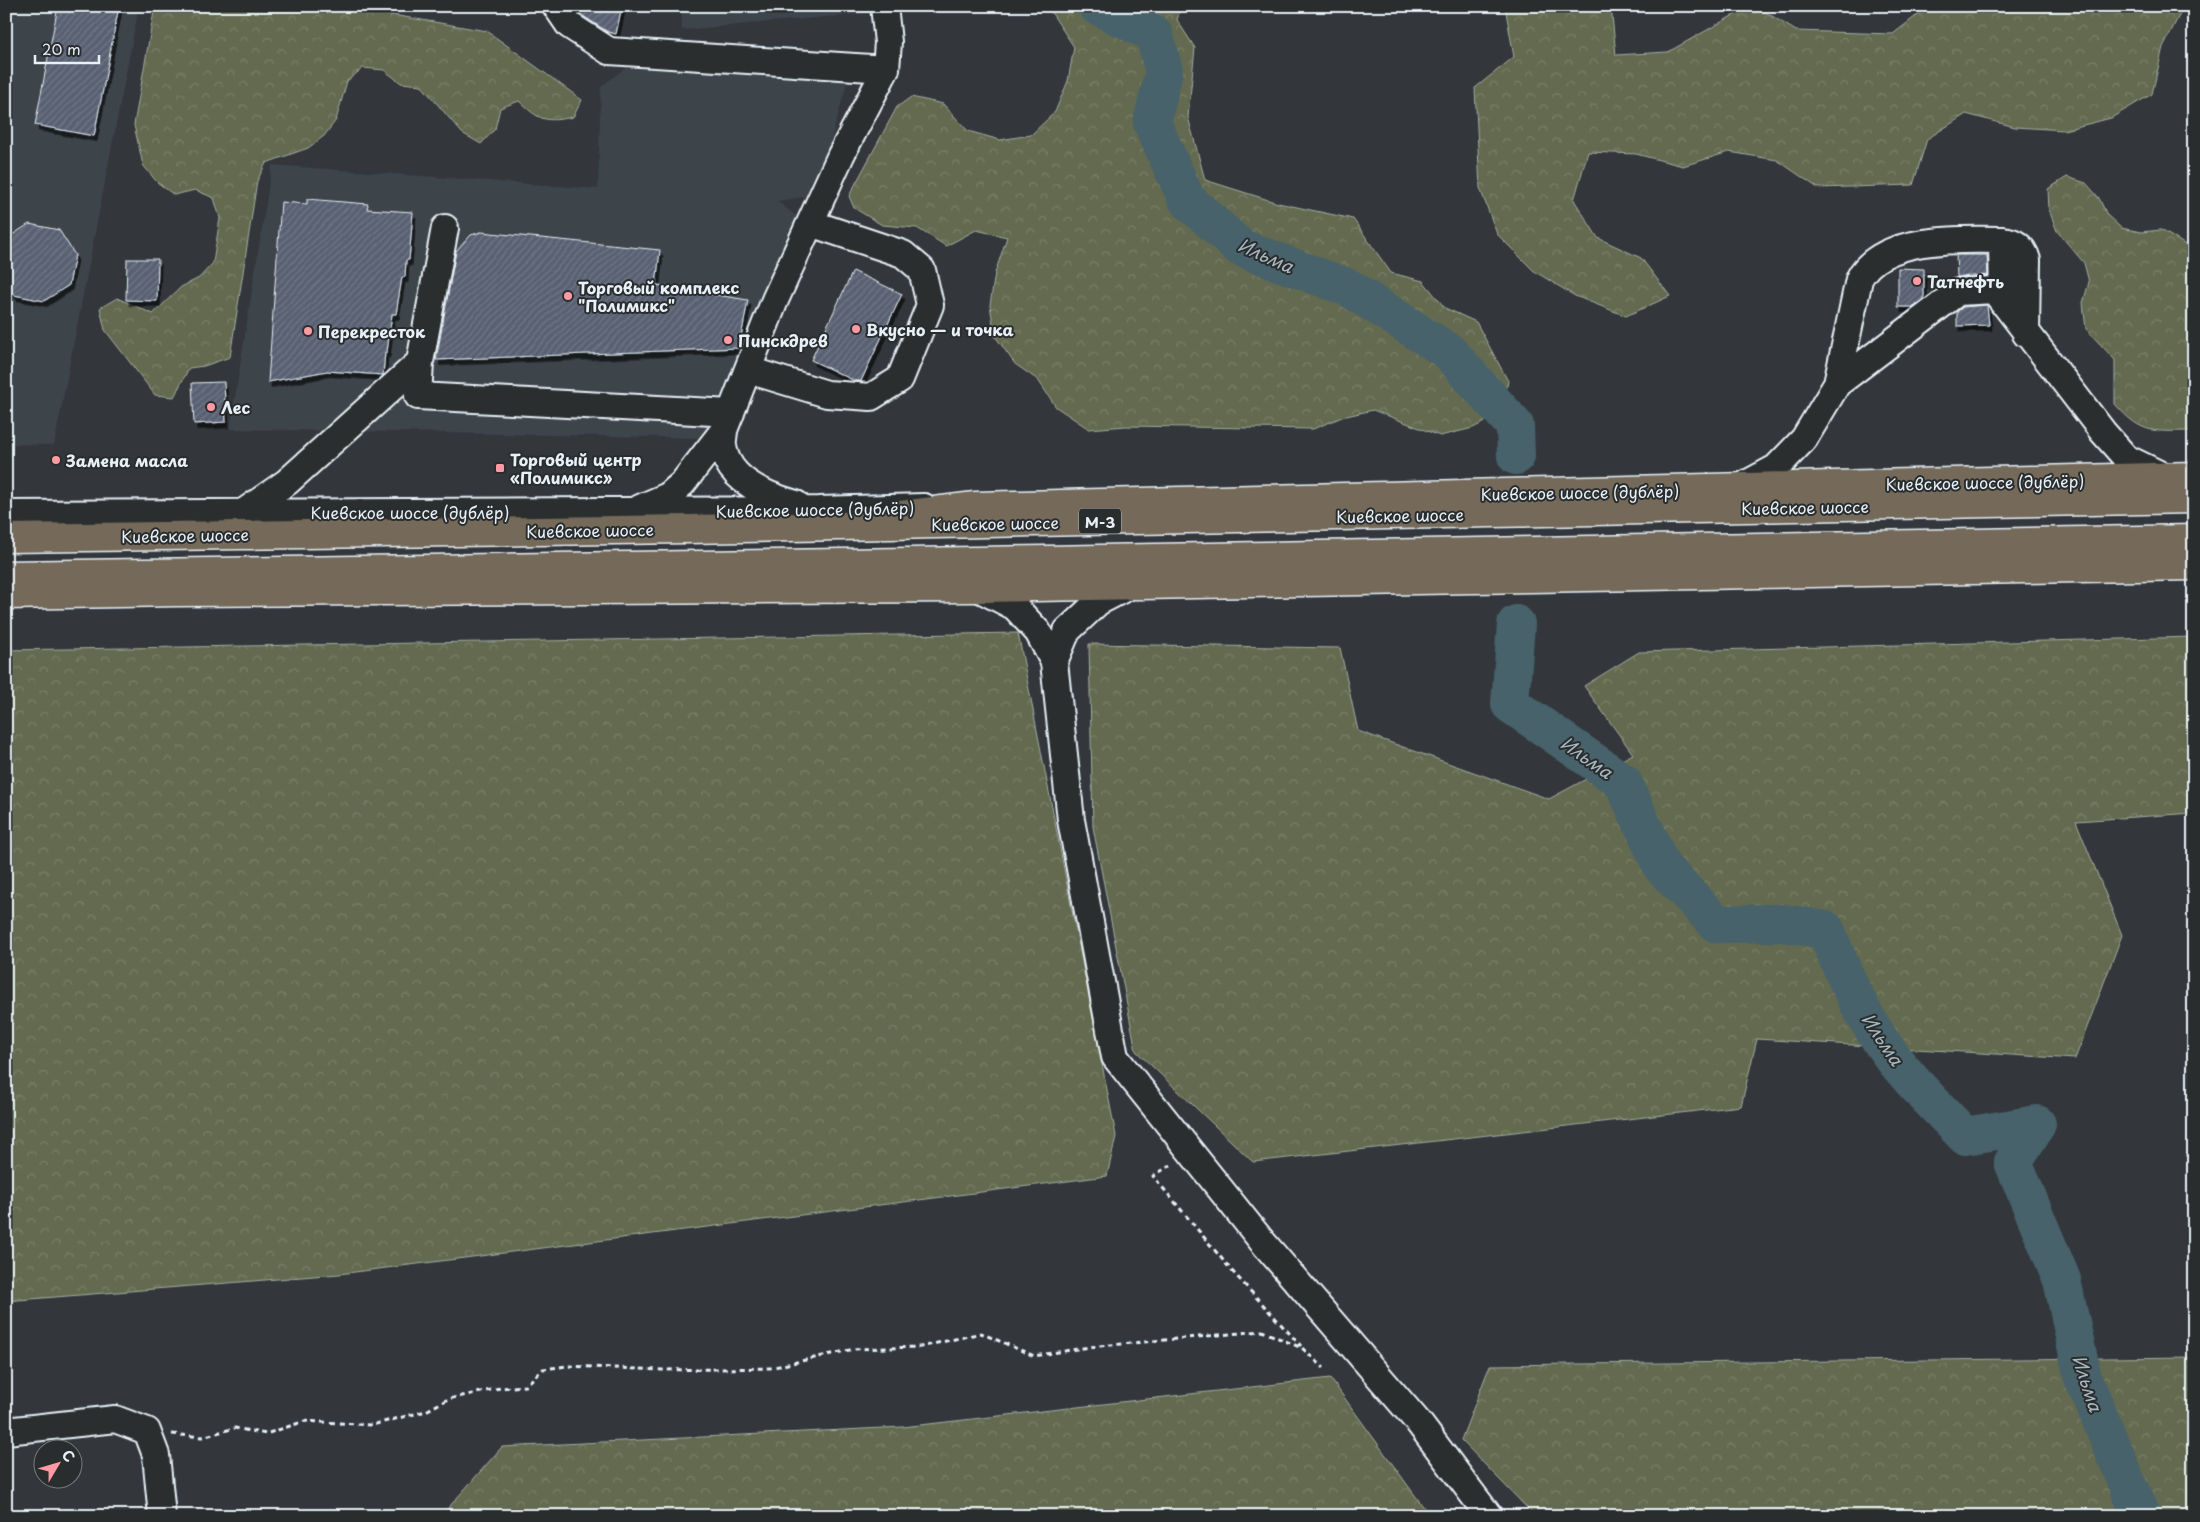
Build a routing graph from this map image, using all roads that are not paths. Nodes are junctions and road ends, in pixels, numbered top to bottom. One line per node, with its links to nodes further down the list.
1 (556, 6): 3 (street)
2 (884, 6): 3 (street)
3 (886, 69): 4 (street)
4 (810, 223): 10 (street); 10 (street)
5 (446, 228): 9 (street)
6 (2002, 240): 7 (street); 8 (street); 11 (street)
7 (2003, 303): 8 (street); 11 (street)
8 (2026, 334): 14 (street)
9 (420, 362): 12 (street); 18 (street)
10 (748, 370): 12 (street)
11 (1837, 384): 15 (street)
12 (728, 422): 17 (street); 20 (street)
13 (2194, 476): 14 (main road, Киевское шоссе (дублёр))
14 (2165, 477): 15 (main road, Киевское шоссе (дублёр))
15 (1738, 488): 20 (main road, Киевское шоссе (дублёр))
16 (2194, 499): 20 (main road, Киевское шоссе / М-3)
17 (633, 510): 18 (street, Киевское шоссе (дублёр)); 20 (street, Киевское шоссе (дублёр))
18 (244, 512): 19 (street, Киевское шоссе (дублёр))
19 (6, 514)
20 (810, 518): 21 (main road, Киевское шоссе / М-3)
21 (6, 538)
22 (2194, 540): 24 (main road)
23 (2194, 566): 25 (main road)
24 (6, 575)
25 (1131, 585): 26 (main road); 28 (street)
26 (978, 588): 27 (main road); 28 (street)
27 (6, 595)
28 (1054, 662): 31 (street)
29 (6, 1431): 30 (street)
30 (162, 1516)
31 (1489, 1516)

